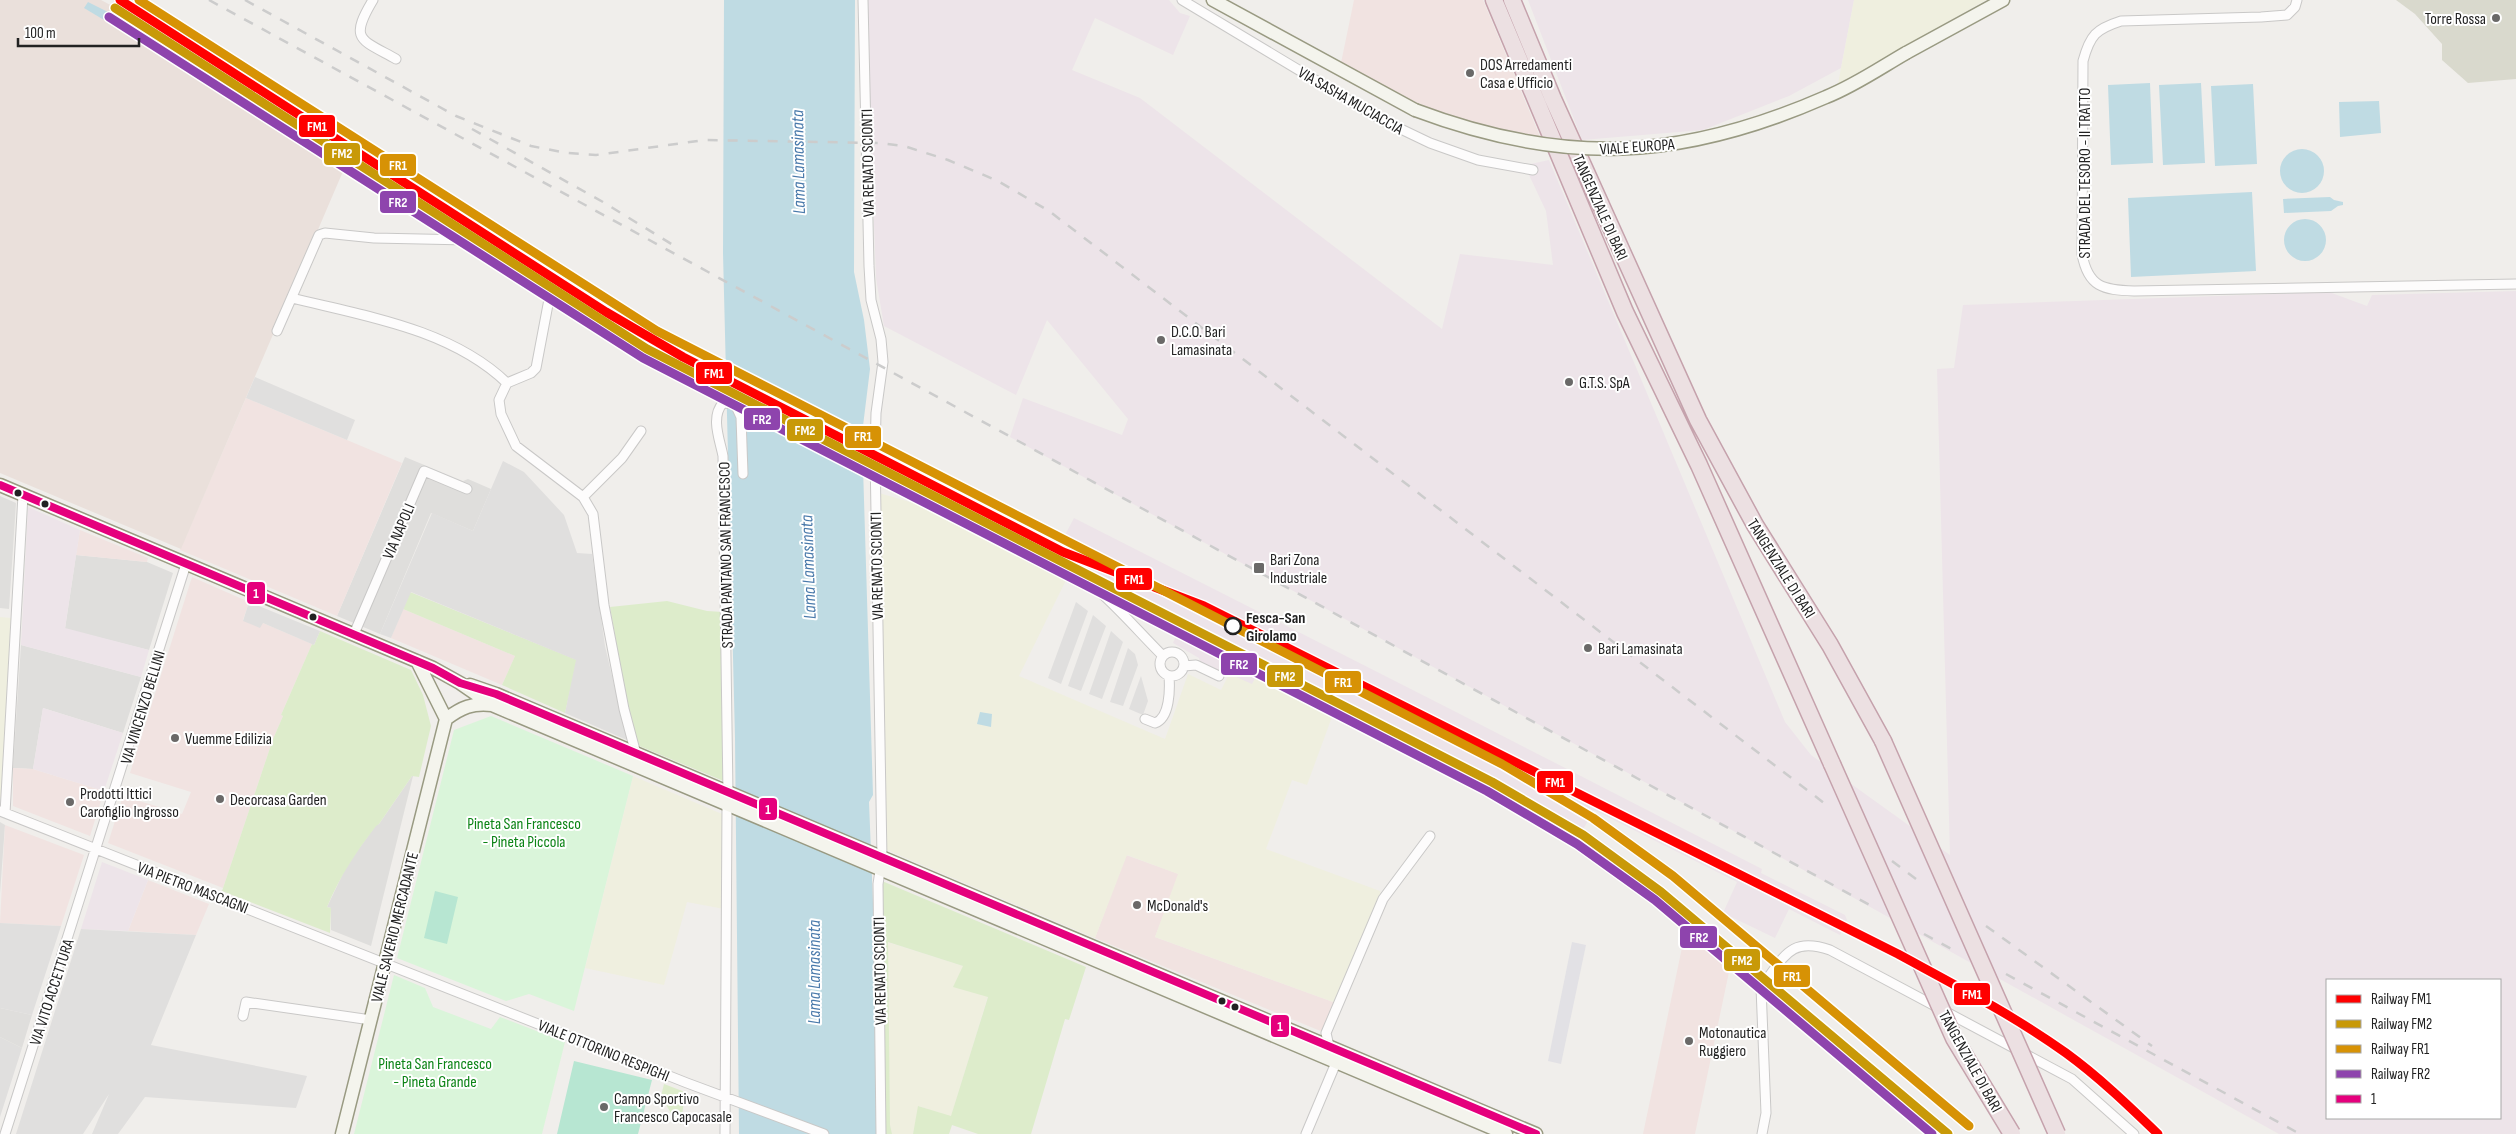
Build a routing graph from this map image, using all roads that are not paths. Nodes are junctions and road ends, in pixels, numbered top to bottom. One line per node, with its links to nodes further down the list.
1 (373, 0): 9 (street)
2 (863, 0): 17 (street, VIA RENATO SCIONTI)
3 (1182, 0): 10 (street, VIA SASHA MUCIACCIA)
4 (1213, 0): 6 (main road, VIALE EUROPA, bridge)
5 (1512, 0): 55 (highway, TANGENZIALE DI BARI, bridge)
6 (2003, 0)
7 (2297, 0): 11 (street, STRADA DEL TESORO - II TRATTO)
8 (1494, 4): 54 (highway, TANGENZIALE DI BARI, bridge)
9 (396, 59)
10 (1533, 170)
11 (2516, 284)
12 (292, 298): 13 (street); 14 (street); 14 (street)
13 (277, 331)
14 (507, 384): 21 (street)
15 (641, 431): 21 (street)
16 (743, 474): 34 (street, STRADA PANTANO SAN FRANCESCO)
17 (875, 477): 24 (street); 38 (street, VIA RENATO SCIONTI)
18 (0, 485): 20 (main road)
19 (467, 489): 23 (street, VIA NAPOLI)
20 (23, 495): 22 (main road); 35 (street)
21 (583, 498): 33 (street)
22 (186, 564): 23 (main road); 37 (street, VIA VINCENZO BELLINI)
23 (354, 634): 25 (main road)
24 (1163, 656): 26 (street); 27 (street)
25 (417, 661): 29 (main road); 31 (main road)
26 (1184, 666): 27 (street); 28 (street)
27 (1170, 676): 32 (street)
28 (1219, 676)
29 (460, 683): 30 (main road); 33 (main road)
30 (492, 705): 31 (main road); 34 (main road)
31 (446, 719): 39 (main road, VIALE SAVERIO MERCADANTE)
32 (1145, 719)
33 (636, 754): 34 (main road)
34 (728, 800): 38 (main road); 44 (street)
35 (2, 812): 37 (street, VIA PIETRO MASCAGNI)
36 (1430, 836): 42 (street)
37 (96, 849): 39 (street, VIA PIETRO MASCAGNI); 45 (street, VIA VITO ACCETTURA)
38 (878, 863): 42 (main road); 43 (main road); 49 (street, VIA RENATO SCIONTI)
39 (386, 962): 41 (main road, VIALE SAVERIO MERCADANTE); 44 (street, VIALE OTTORINO RESPIGHI)
40 (242, 1016): 41 (street)
41 (371, 1020): 46 (main road, VIALE SAVERIO MERCADANTE)
42 (1335, 1048): 43 (street); 52 (main road)
43 (1336, 1063): 50 (street); 51 (main road)
44 (730, 1097): 47 (street); 48 (street, VIALE OTTORINO RESPIGHI)
45 (5, 1134)
46 (342, 1134)
47 (726, 1134)
48 (824, 1134)
49 (881, 1134)
50 (1306, 1134)
51 (1506, 1134)
52 (1536, 1134)
53 (1762, 1134): 56 (street)
54 (2012, 1134)
55 (2057, 1134)
56 (2134, 1134)

